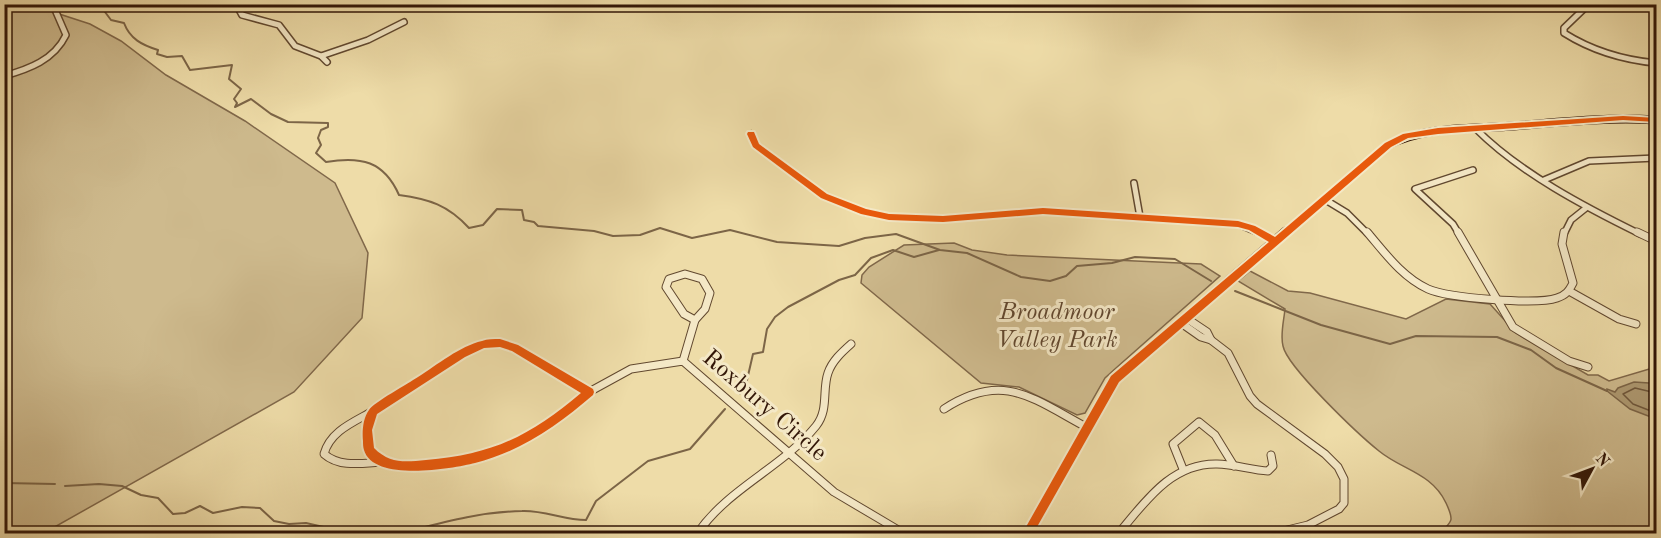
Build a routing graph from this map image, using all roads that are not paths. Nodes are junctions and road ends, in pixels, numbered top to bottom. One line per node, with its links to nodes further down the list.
1 (58, 4): 10 (street)
2 (236, 4): 7 (street)
3 (1444, 4): 4 (street)
4 (1451, 4)
5 (1589, 4): 9 (street)
6 (404, 22): 7 (street)
7 (321, 56): 8 (street)
8 (327, 62)
9 (1656, 63)
10 (4, 76)
11 (1656, 120): 12 (street)
12 (1476, 129): 16 (street); 18 (street)
13 (752, 134): 20 (street)
14 (1656, 158): 16 (street)
15 (1473, 170): 24 (street)
16 (1545, 180): 19 (street)
17 (1134, 183): 20 (street)
18 (1324, 199): 21 (street); 24 (street)
19 (1586, 208): 22 (street); 23 (street)
20 (1140, 217): 21 (street)
21 (1275, 241): 26 (street)
22 (1656, 241)
23 (1569, 291): 24 (street); 27 (street)
24 (1495, 297): 30 (street)
25 (695, 320): 25 (street); 29 (street)
26 (1183, 320): 34 (street); 40 (street)
27 (1635, 324)
28 (851, 344): 35 (street)
29 (683, 361): 31 (street, Roxbury Circle); 35 (street, Roxbury Circle)
30 (1588, 367)
31 (589, 392): 33 (street, Roxbury Circle); 37 (street, Roxbury Circle)
32 (944, 409): 34 (street)
33 (373, 411): 37 (street); 37 (street, Roxbury Circle)
34 (1086, 427): 43 (street)
35 (789, 453): 41 (street); 42 (street, Roxbury Circle)
36 (1271, 455): 38 (street)
37 (383, 462)
38 (1234, 466): 39 (street); 39 (street)
39 (1183, 469): 44 (street)
40 (1279, 532)
41 (697, 534)
42 (905, 534)
43 (1027, 534)
44 (1118, 534)

